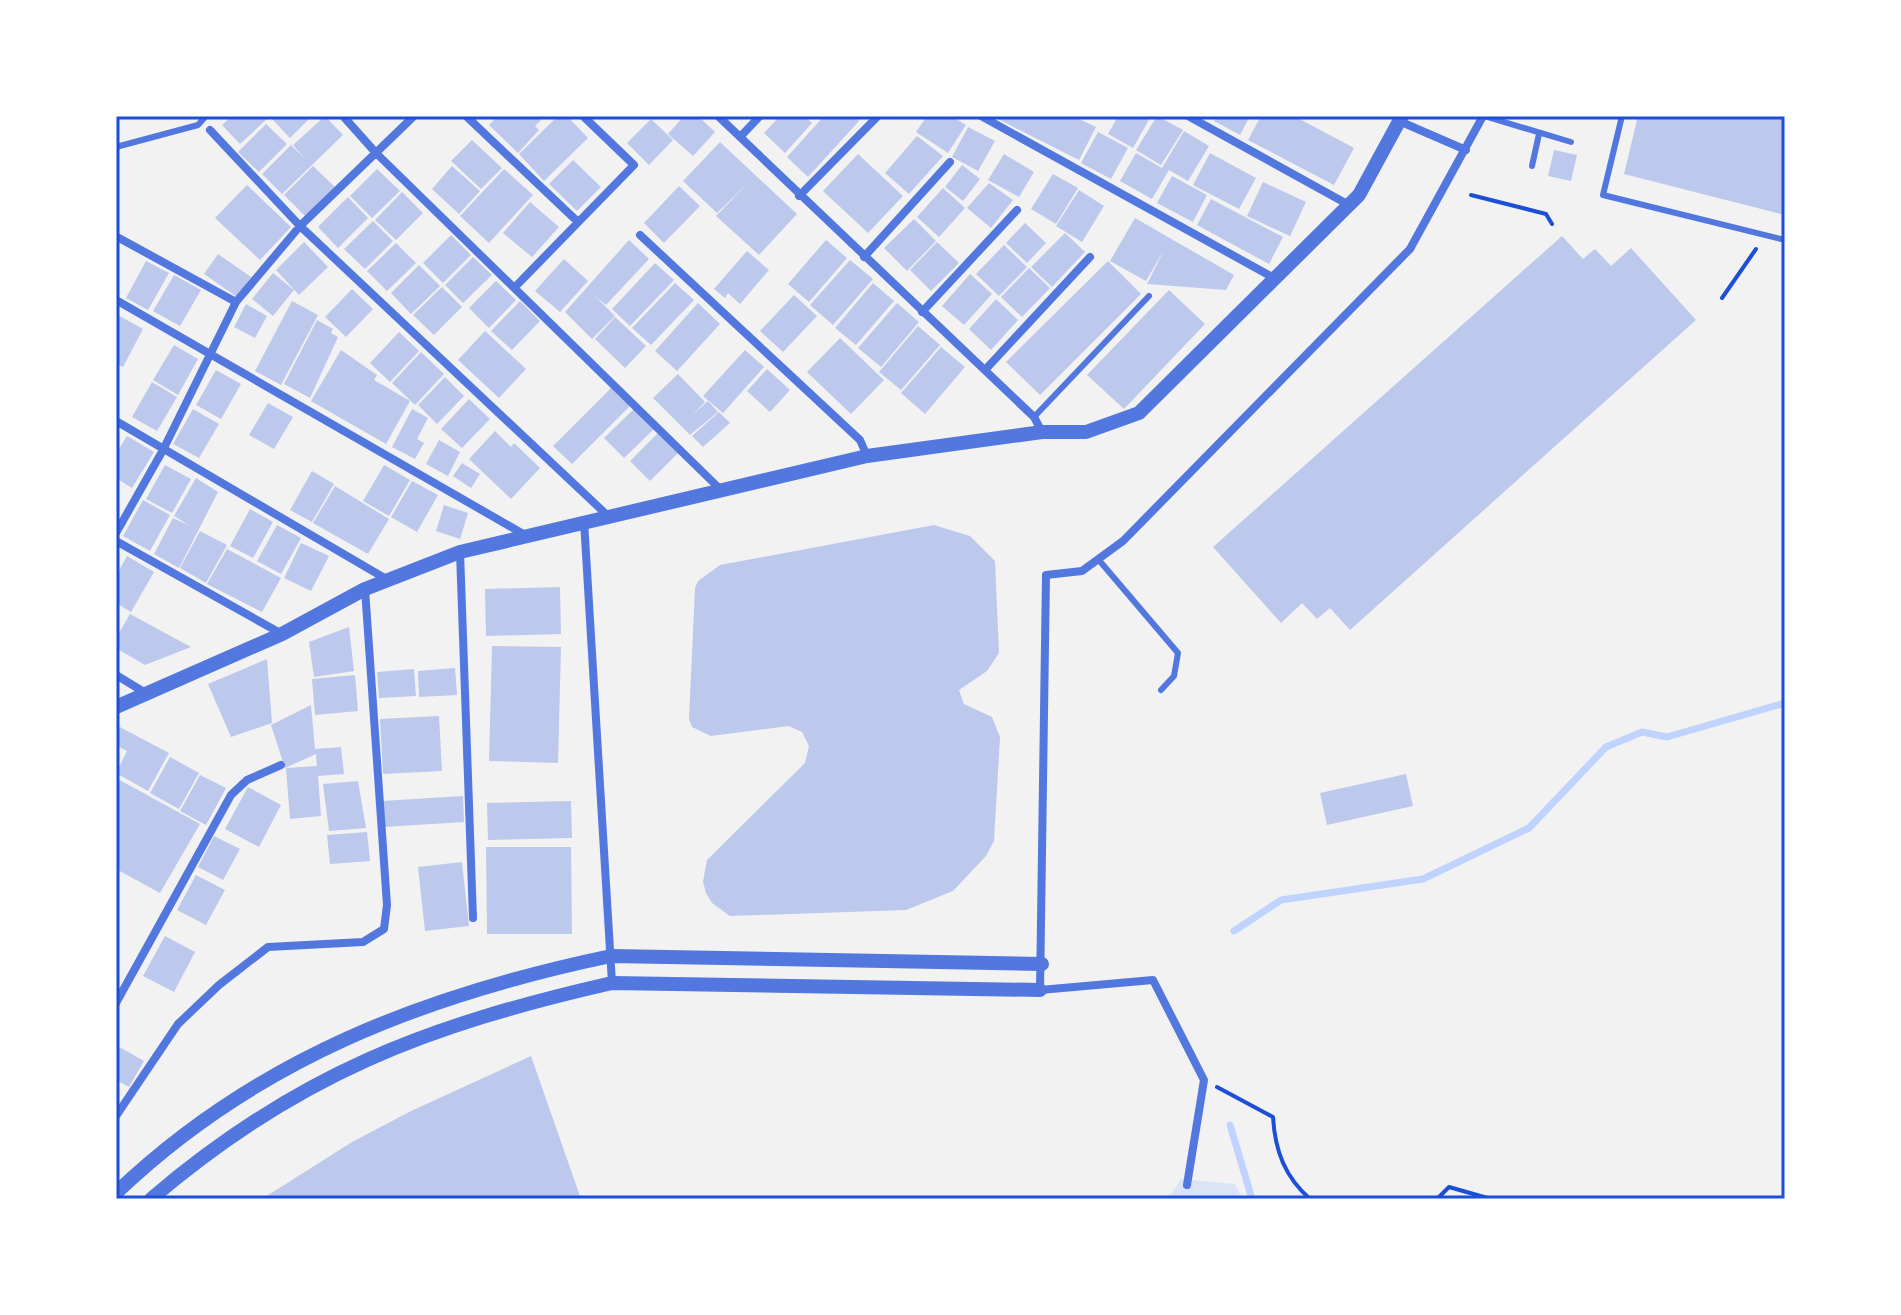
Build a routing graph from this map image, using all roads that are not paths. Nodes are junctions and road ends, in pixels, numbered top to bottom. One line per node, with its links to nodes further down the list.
1 (206, 116): 14 (lane)
2 (343, 116): 21 (street)
3 (414, 116): 21 (street)
4 (466, 116): 27 (street)
5 (583, 116): 27 (street)
6 (718, 116): 17 (street)
7 (760, 116): 17 (street)
8 (878, 116): 24 (street)
9 (981, 116): 34 (street)
10 (1188, 116): 25 (street)
11 (1484, 116): 16 (lane); 20 (street)
12 (1622, 116): 31 (lane)
13 (1401, 119): 20 (street); 25 (street)
14 (198, 125): 15 (lane); 19 (lane)
15 (210, 130): 28 (street)
16 (1539, 134): 18 (lane); 23 (lane)
17 (740, 137): 24 (street)
18 (1571, 142)
19 (116, 147)
20 (1466, 150): 54 (street)
21 (376, 153): 28 (street); 35 (street)
22 (950, 162): 32 (street)
23 (1532, 166)
24 (799, 196): 32 (street)
25 (1349, 205): 34 (street)
26 (1017, 210): 39 (street)
27 (578, 222): 35 (street)
28 (300, 226): 38 (street); 48 (street)
29 (640, 235): 46 (street)
30 (119, 238): 38 (street)
31 (1785, 240)
32 (864, 257): 39 (street)
33 (1090, 257): 41 (street)
34 (1274, 278): 44 (street)
35 (516, 286): 47 (street)
36 (1149, 296): 42 (lane)
37 (116, 300): 40 (street)
38 (236, 302): 40 (street)
39 (922, 312): 41 (street)
40 (211, 356): 45 (street); 51 (street)
41 (985, 370): 42 (street)
42 (1034, 417): 44 (street)
43 (116, 421): 45 (street)
44 (1042, 432): 46 (street)
45 (163, 450): 50 (street); 55 (street)
46 (867, 456): 47 (street)
47 (722, 491): 48 (street)
48 (607, 515): 49 (street)
49 (584, 520): 51 (street); 64 (street)
50 (116, 533)
51 (526, 535): 53 (street)
52 (116, 541): 57 (street)
53 (460, 552): 55 (street); 63 (street)
54 (1098, 559): 59 (lane); 65 (street)
55 (389, 580): 56 (street)
56 (365, 589): 57 (street); 69 (street)
57 (282, 634): 60 (street)
58 (116, 675): 60 (street)
59 (1161, 690)
60 (144, 692): 61 (street)
61 (116, 707)
62 (281, 765): 68 (street)
63 (473, 918)
64 (611, 956): 65 (street); 66 (street); 71 (street)
65 (1042, 964): 67 (street)
66 (612, 983): 67 (street); 72 (street)
67 (1040, 990): 70 (street)
68 (116, 1003)
69 (116, 1116)
70 (1187, 1185)
71 (116, 1193)
72 (151, 1199)

